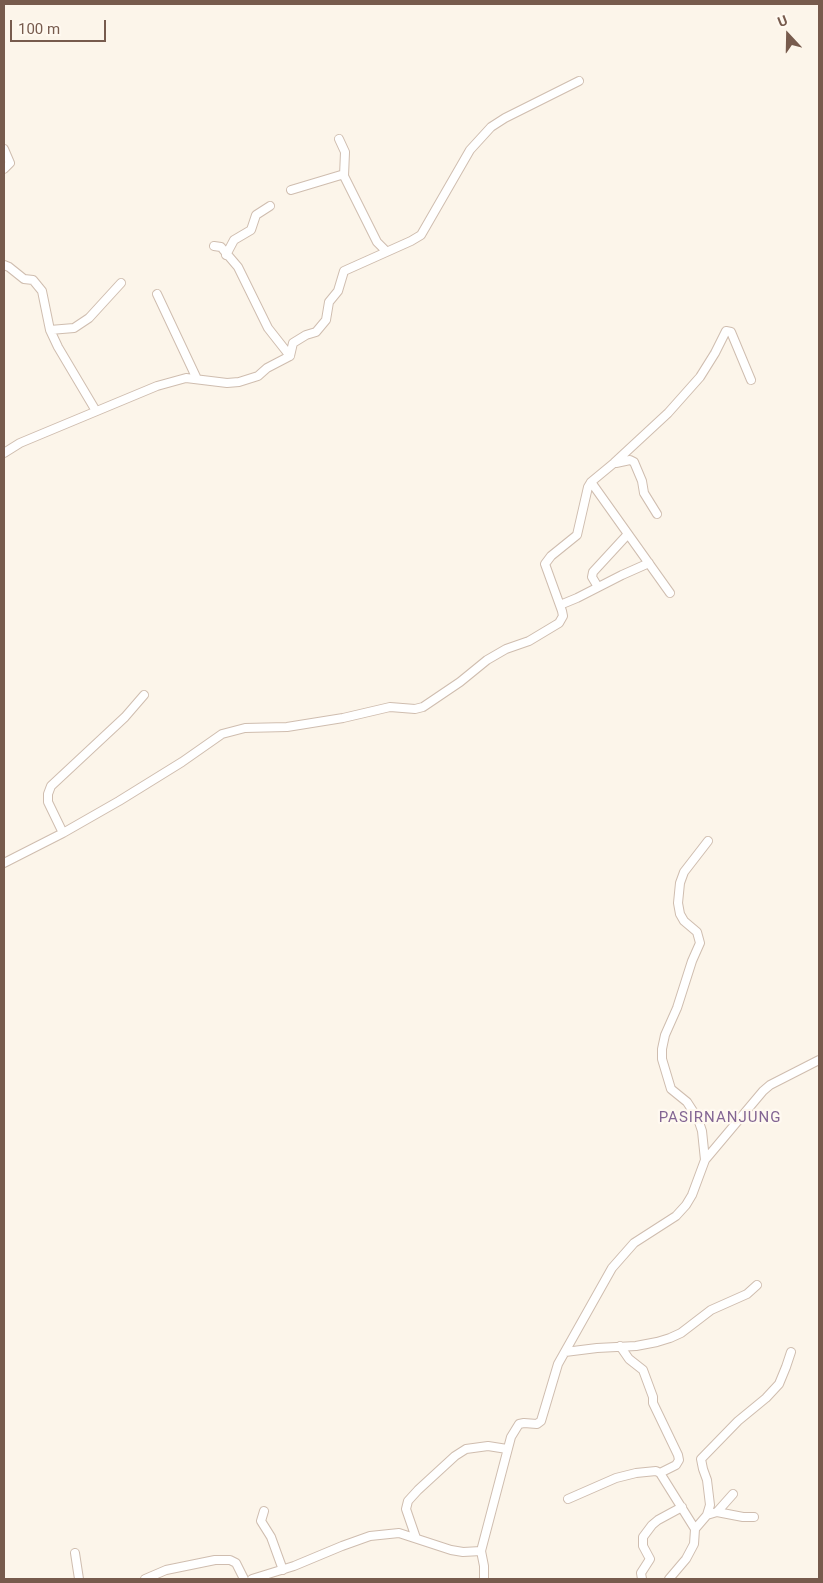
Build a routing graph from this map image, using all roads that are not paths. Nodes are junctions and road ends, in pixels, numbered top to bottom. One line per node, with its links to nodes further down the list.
1 (579, 81): 9 (street)
2 (339, 139): 5 (street)
3 (4, 149): 4 (street)
4 (4, 169)
5 (344, 176): 6 (street); 9 (street)
6 (291, 190)
7 (270, 206): 10 (street)
8 (214, 246): 10 (street)
9 (386, 251): 15 (street)
10 (226, 255): 15 (street)
11 (4, 265): 14 (street)
12 (121, 283): 14 (street)
13 (157, 294): 16 (street)
14 (50, 330): 18 (street)
15 (290, 356): 16 (street)
16 (197, 379): 18 (street)
17 (751, 380): 20 (street)
18 (96, 411): 19 (street)
19 (4, 453)
20 (614, 463): 21 (street); 22 (street)
21 (591, 482): 23 (street); 27 (street)
22 (657, 514)
23 (628, 534): 24 (street); 25 (street)
24 (649, 563): 25 (street); 26 (street)
25 (598, 587): 27 (street)
26 (670, 593)
27 (560, 605): 29 (street)
28 (144, 695): 29 (street)
29 (63, 833): 31 (street)
30 (708, 841): 33 (street)
31 (4, 863)
32 (819, 1060): 33 (street)
33 (705, 1160): 36 (street)
34 (757, 1285): 35 (street)
35 (620, 1346): 36 (street); 39 (street)
36 (565, 1352): 38 (street)
37 (791, 1352): 45 (street)
38 (508, 1449): 48 (street); 49 (street)
39 (660, 1473): 41 (street); 42 (street)
40 (733, 1494): 44 (street)
41 (568, 1499)
42 (682, 1507): 47 (street); 57 (street)
43 (264, 1511): 51 (street)
44 (717, 1512): 45 (street); 46 (street)
45 (707, 1515): 47 (street)
46 (754, 1517)
47 (695, 1529): 58 (street)
48 (416, 1538): 49 (street); 51 (street)
49 (481, 1551): 56 (street)
50 (75, 1553): 52 (street)
51 (282, 1570): 55 (street)
52 (79, 1579)
53 (145, 1579): 54 (street)
54 (244, 1579)
55 (252, 1579)
56 (484, 1579)
57 (642, 1579)
58 (668, 1579)

